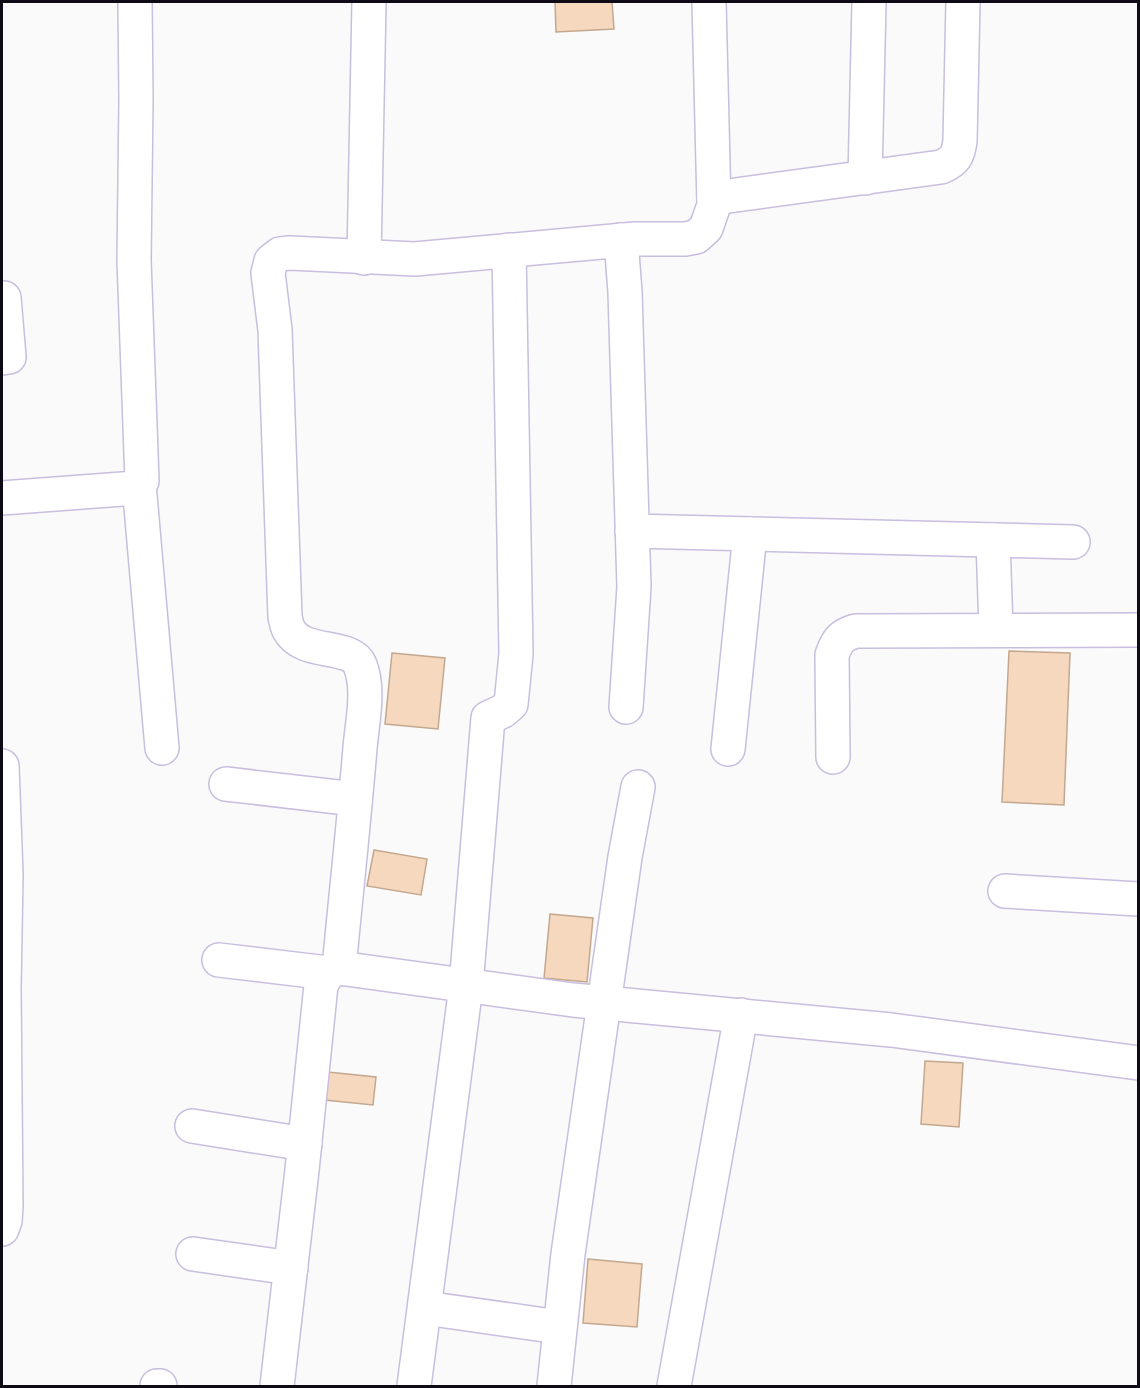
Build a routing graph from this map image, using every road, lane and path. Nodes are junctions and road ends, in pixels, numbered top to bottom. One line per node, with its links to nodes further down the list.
1 (135, 2): 13 (street)
2 (369, 2): 10 (street)
3 (709, 2): 7 (street)
4 (869, 2): 6 (street)
5 (963, 2): 6 (street)
6 (865, 178): 7 (street)
7 (714, 198): 8 (street)
8 (621, 240): 9 (street); 15 (street)
9 (509, 250): 10 (street); 33 (street)
10 (364, 258): 28 (street)
11 (4, 298): 12 (street)
12 (2, 358)
13 (139, 484): 14 (street); 22 (street)
14 (2, 498)
15 (632, 531): 16 (street); 21 (street)
16 (750, 534): 17 (street); 23 (street)
17 (993, 540): 18 (street); 19 (street)
18 (1073, 542)
19 (996, 630): 20 (street); 24 (street)
20 (1138, 630)
21 (626, 707)
22 (162, 748)
23 (728, 749)
24 (833, 757)
25 (2, 766): 39 (street)
26 (226, 784): 28 (street)
27 (638, 787): 34 (street)
28 (355, 799): 32 (street)
29 (1005, 891): 30 (street)
30 (1138, 899)
31 (219, 960): 32 (street)
32 (334, 971): 33 (street); 38 (street)
33 (466, 986): 34 (street); 42 (street)
34 (604, 1002): 35 (street); 43 (street)
35 (741, 1015): 36 (street); 47 (street)
36 (1138, 1063)
37 (192, 1126): 38 (street)
38 (305, 1144): 41 (street)
39 (2, 1229)
40 (193, 1254): 41 (street)
41 (291, 1268): 44 (street)
42 (425, 1308): 43 (street); 45 (street)
43 (559, 1327): 46 (street)
44 (277, 1386)
45 (414, 1386)
46 (554, 1386)
47 (674, 1386)

